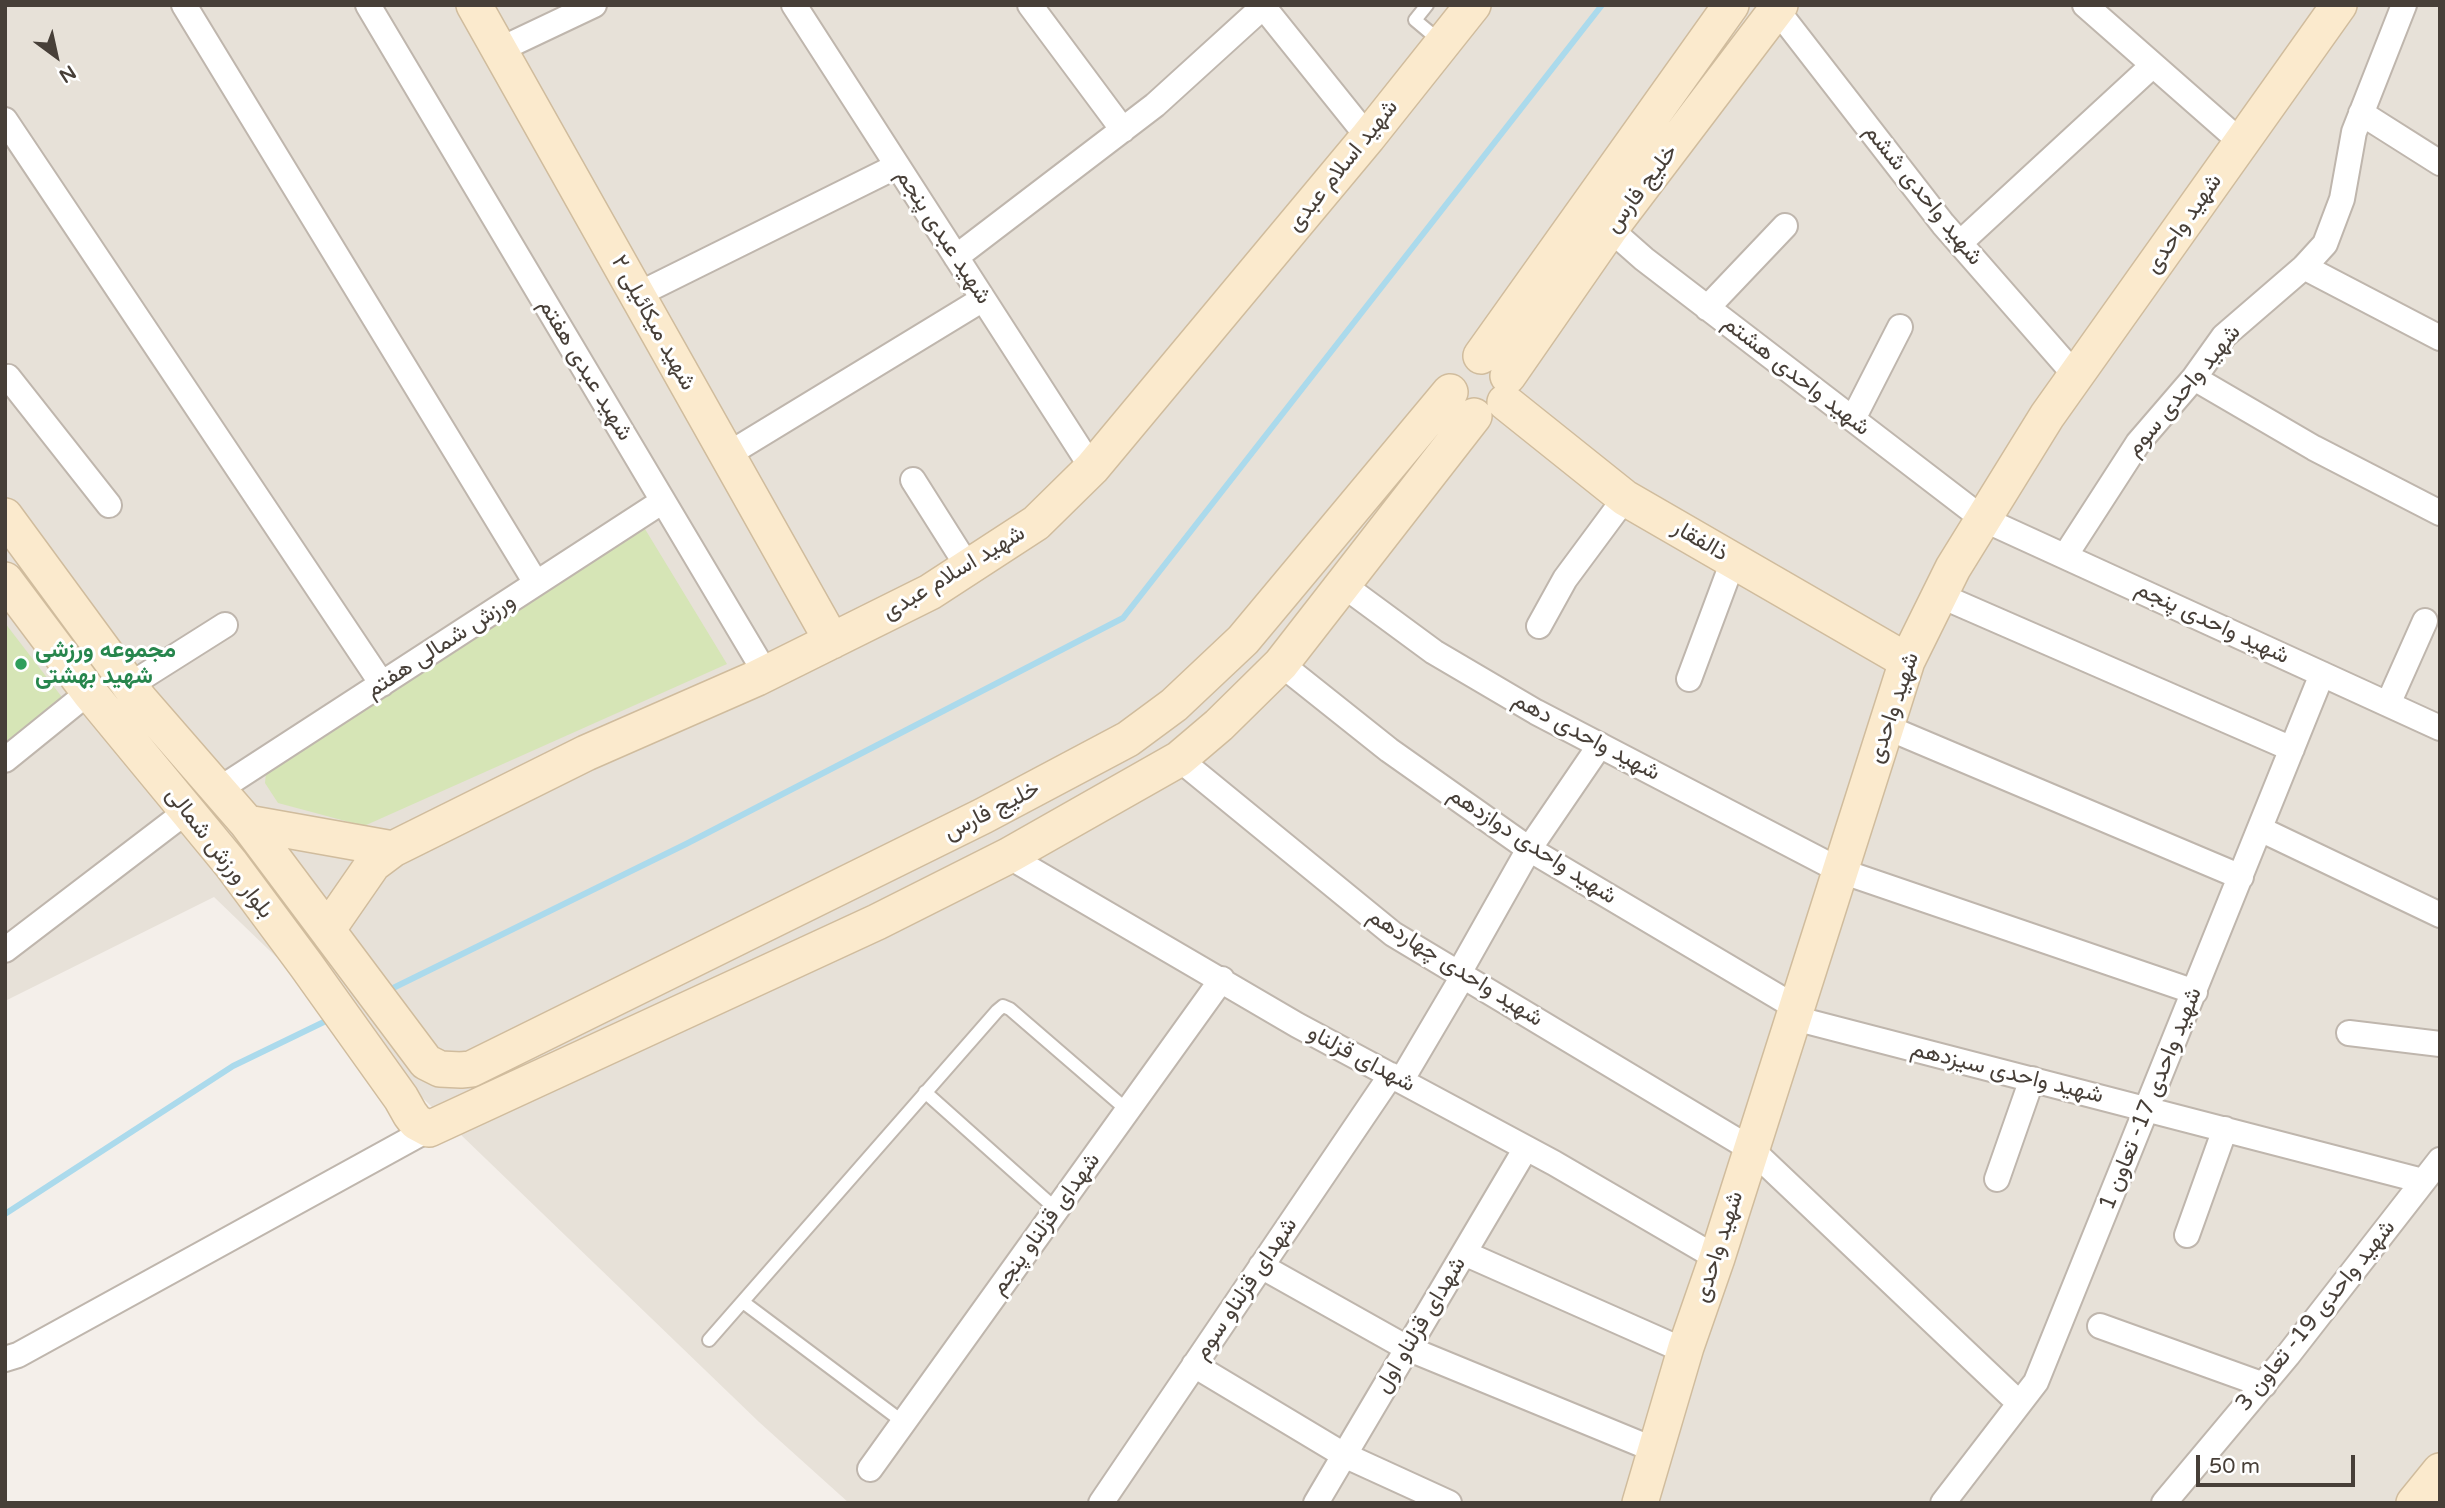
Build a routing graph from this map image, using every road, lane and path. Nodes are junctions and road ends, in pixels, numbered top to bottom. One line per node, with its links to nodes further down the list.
1 (184, 5): 56 (street)
2 (368, 5): 47 (street, شهید عبدی هفتم)
3 (474, 5): 16 (main road, شهید میکائیلی ۲)
4 (594, 5): 16 (street)
5 (794, 5): 24 (street, شهید عبدی پنجم)
6 (1030, 5): 20 (street)
7 (1427, 5): 15 (lane)
8 (1473, 5): 15 (main road, شهید اسلام عبدی)
9 (1731, 5): 35 (main road, خلیج فارس)
10 (2085, 5): 17 (street)
11 (2339, 5): 22 (main road, شهید واحدی)
12 (2404, 5): 18 (street, شهید واحدی سوم)
13 (1264, 6): 20 (street); 21 (street)
14 (1778, 8): 26 (main road, خلیج فارس); 27 (street, شهید واحدی ششم)
15 (1443, 43): 21 (main road, شهید اسلام عبدی)
16 (499, 50): 30 (main road, شهید میکائیلی ۲)
17 (2153, 65): 22 (street); 27 (street)
18 (2361, 113): 23 (street); 29 (street, شهید واحدی سوم)
19 (5, 120): 69 (street)
20 (1123, 130): 28 (street)
21 (1368, 137): 44 (main road, شهید اسلام عبدی)
22 (2242, 143): 36 (main road, شهید واحدی)
23 (2440, 163)
24 (897, 166): 28 (street, شهید عبدی پنجم); 30 (street)
25 (1786, 226): 32 (street)
26 (1610, 229): 32 (street, شهید واحدی هشتم); 39 (main road, خلیج فارس)
27 (1961, 243): 36 (street, شهید واحدی ششم)
28 (956, 257): 31 (street, شهید عبدی پنجم)
29 (2304, 267): 34 (street); 37 (street, شهید واحدی سوم)
30 (637, 295): 43 (main road, شهید میکائیلی ۲)
31 (983, 299): 43 (street); 44 (street, شهید عبدی پنجم)
32 (1707, 308): 42 (street, شهید واحدی هشتم)
33 (1900, 327): 42 (street)
34 (2440, 338)
35 (1481, 356): 39 (main road); 40 (main road)
36 (2076, 376): 51 (main road, شهید واحدی)
37 (2194, 378): 49 (street); 52 (street, شهید واحدی سوم)
38 (5, 379): 48 (street)
39 (1507, 389): 41 (main road); 46 (main road, ذالفقار)
40 (1450, 392): 41 (main road); 96 (main road, خلیج فارس)
41 (1474, 416): 57 (main road)
42 (1853, 419): 51 (street, شهید واحدی هشتم)
43 (727, 455): 62 (main road, شهید میکائیلی ۲)
44 (1092, 468): 54 (main road, شهید اسلام عبدی)
45 (913, 480): 54 (street)
46 (1625, 498): 53 (main road, ذالفقار); 61 (street)
47 (663, 501): 56 (street, ورزش شمالی هفتم); 65 (street, شهید عبدی هفتم)
48 (108, 505)
49 (2440, 513)
50 (5, 516): 67 (main road, بلوار ورزش شمالی)
51 (1983, 519): 52 (street, شهید واحدی پنجم); 58 (main road, شهید واحدی)
52 (2065, 556): 66 (street, شهید واحدی پنجم)
53 (1733, 561): 63 (main road, ذالفقار); 68 (street)
54 (968, 567): 62 (main road, شهید اسلام عبدی)
55 (5, 580): 70 (main road, بلوار ورزش شمالی)
56 (536, 583): 69 (street, ورزش شمالی هفتم)
57 (1343, 585): 64 (main road); 74 (street, شهید واحدی دهم)
58 (1939, 595): 63 (main road, شهید واحدی); 75 (street)
59 (2425, 621): 71 (street)
60 (225, 625): 67 (street)
61 (1539, 626)
62 (832, 641): 65 (main road, شهید اسلام عبدی)
63 (1907, 661): 72 (main road, شهید واحدی)
64 (1281, 664): 76 (main road); 83 (street, شهید واحدی دوازدهم)
65 (766, 674): 82 (main road, شهید اسلام عبدی)
66 (2322, 674): 71 (street, شهید واحدی پنجم); 75 (street, شهید واحدی 17- تعاون 1)
67 (124, 678): 70 (main road); 78 (main road, بلوار ورزش شمالی)
68 (1689, 678)
69 (382, 684): 78 (street, ورزش شمالی هفتم)
70 (89, 692): 77 (street); 79 (main road, بلوار ورزش شمالی)
71 (2388, 704): 73 (street, شهید واحدی پنجم)
72 (1886, 727): 85 (main road, شهید واحدی); 86 (street)
73 (2440, 728)
74 (1600, 746): 83 (street, شهدای قزلناو سوم); 85 (street, شهید واحدی دهم)
75 (2292, 749): 81 (street, شهید واحدی 17- تعاون 1)
76 (1179, 759): 84 (main road); 90 (street, شهید واحدی چهاردهم)
77 (5, 760)
78 (218, 790): 80 (main road, بلوار ورزش شمالی)
79 (187, 811): 89 (street); 104 (main road, بلوار ورزش شمالی)
80 (247, 823): 82 (main road); 88 (main road, بلوار ورزش شمالی)
81 (2260, 830): 86 (street, شهید واحدی 17- تعاون 1); 87 (street)
82 (393, 849): 88 (main road, شهید اسلام عبدی)
83 (1529, 849): 90 (street, شهدای قزلناو سوم); 93 (street, شهید واحدی دوازدهم)
84 (1008, 856): 91 (street, شهدای قزلناو); 99 (main road)
85 (1841, 871): 92 (street, شهید واحدی دهم); 93 (main road, شهید واحدی)
86 (2241, 877): 92 (street, شهید واحدی 17- تعاون 1)
87 (2440, 915)
88 (329, 931): 97 (main road, بلوار ورزش شمالی)
89 (5, 950)
90 (1461, 975): 98 (street, شهدای قزلناو سوم); 107 (street, شهید واحدی چهاردهم)
91 (1222, 979): 98 (street, شهدای قزلناو); 103 (street, شهدای قزلناو پنجم)
92 (2195, 992): 102 (street, شهید واحدی 17- تعاون 1)
93 (1796, 1013): 100 (street, شهید واحدی سیزدهم); 107 (main road, شهید واحدی)
94 (2349, 1033): 95 (street)
95 (2440, 1044)
96 (519, 1045): 97 (main road, خلیج فارس); 99 (main road)
97 (426, 1062)
98 (1396, 1078): 106 (street, شهدای قزلناو); 115 (street, شهدای قزلناو سوم)
99 (536, 1079): 104 (main road)
100 (2032, 1079): 102 (street, شهید واحدی سیزدهم); 109 (street)
101 (925, 1092): 103 (lane); 111 (lane); 116 (lane)
102 (2148, 1109): 105 (street, شهید واحدی سیزدهم); 124 (street, شهید واحدی 17- تعاون 1)
103 (1127, 1110): 111 (street, شهدای قزلناو پنجم)
104 (429, 1129): 121 (street)
105 (2225, 1129): 110 (street, شهید واحدی سیزدهم); 112 (street)
106 (1526, 1148): 113 (street, شهدای قزلناو اول); 114 (street, شهدای قزلناو)
107 (1751, 1149): 114 (main road, شهید واحدی); 124 (street, شهید واحدی چهاردهم)
108 (2440, 1160): 110 (street, شهید واحدی 19- تعاون 3)
109 (1997, 1179)
110 (2423, 1181): 123 (street, شهید واحدی 19- تعاون 3)
111 (1056, 1209): 125 (street, شهدای قزلناو پنجم)
112 (2187, 1236)
113 (1464, 1253): 119 (street, شهدای قزلناو اول); 120 (street)
114 (1717, 1258): 120 (main road, شهید واحدی)
115 (1261, 1266): 119 (street); 122 (street, شهدای قزلناو سوم)
116 (743, 1302): 118 (lane); 125 (lane)
117 (2100, 1326): 123 (street)
118 (709, 1340)
119 (1407, 1348): 126 (street); 127 (street, شهدای قزلناو اول)
120 (1685, 1351): 126 (main road, شهید واحدی)
121 (5, 1359)
122 (1194, 1365): 127 (street); 130 (street, شهدای قزلناو سوم)
123 (2264, 1385): 135 (street, شهید واحدی 19- تعاون 3)
124 (2019, 1403): 134 (street, شهید واحدی 17- تعاون 1)
125 (903, 1422): 128 (street, شهدای قزلناو پنجم)
126 (1656, 1450): 133 (main road, شهید واحدی)
127 (1344, 1455): 131 (street, شهدای قزلناو اول); 132 (street)
128 (870, 1469)
129 (2440, 1471): 136 (main road)
130 (1101, 1503)
131 (1316, 1503)
132 (1449, 1503)
133 (1640, 1503)
134 (1943, 1503)
135 (2164, 1503)
136 (2414, 1503)

